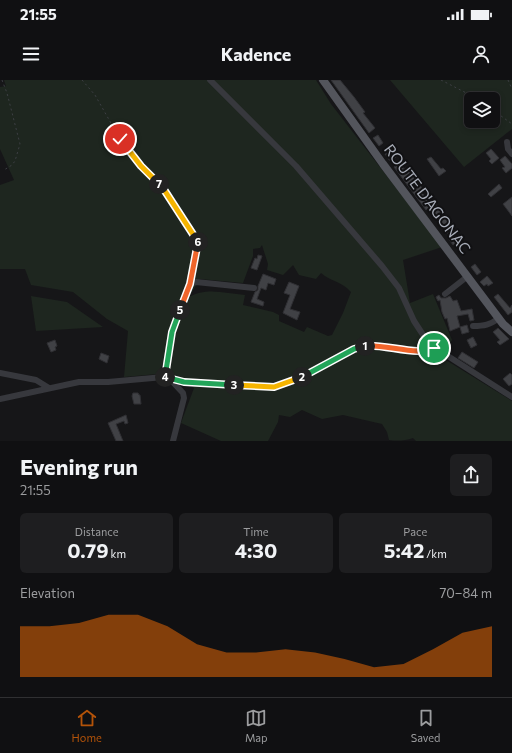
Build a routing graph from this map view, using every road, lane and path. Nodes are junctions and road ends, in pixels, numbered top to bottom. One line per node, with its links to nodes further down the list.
1 (2, 80): 13 (path)
2 (82, 80): 15 (path)
3 (210, 80): 21 (street)
4 (323, 80): 14 (main road, ROUTE D'AGONAC)
5 (441, 80): 8 (path)
6 (508, 80): 7 (path)
7 (512, 89)
8 (464, 92)
9 (500, 115): 10 (path)
10 (512, 124)
11 (507, 142): 12 (street)
12 (512, 154)
13 (4, 170)
14 (468, 276): 17 (street); 18 (main road, ROUTE D'AGONAC)
15 (190, 284): 16 (street); 23 (street)
16 (254, 288)
17 (445, 294)
18 (499, 318): 19 (street); 20 (main road, ROUTE D'AGONAC)
19 (473, 326)
20 (512, 332)
21 (434, 348): 23 (street); 25 (street)
22 (0, 373): 24 (street)
23 (166, 377): 24 (street); 27 (street)
24 (49, 388): 26 (street)
25 (512, 397)
26 (0, 399)
27 (173, 441)

